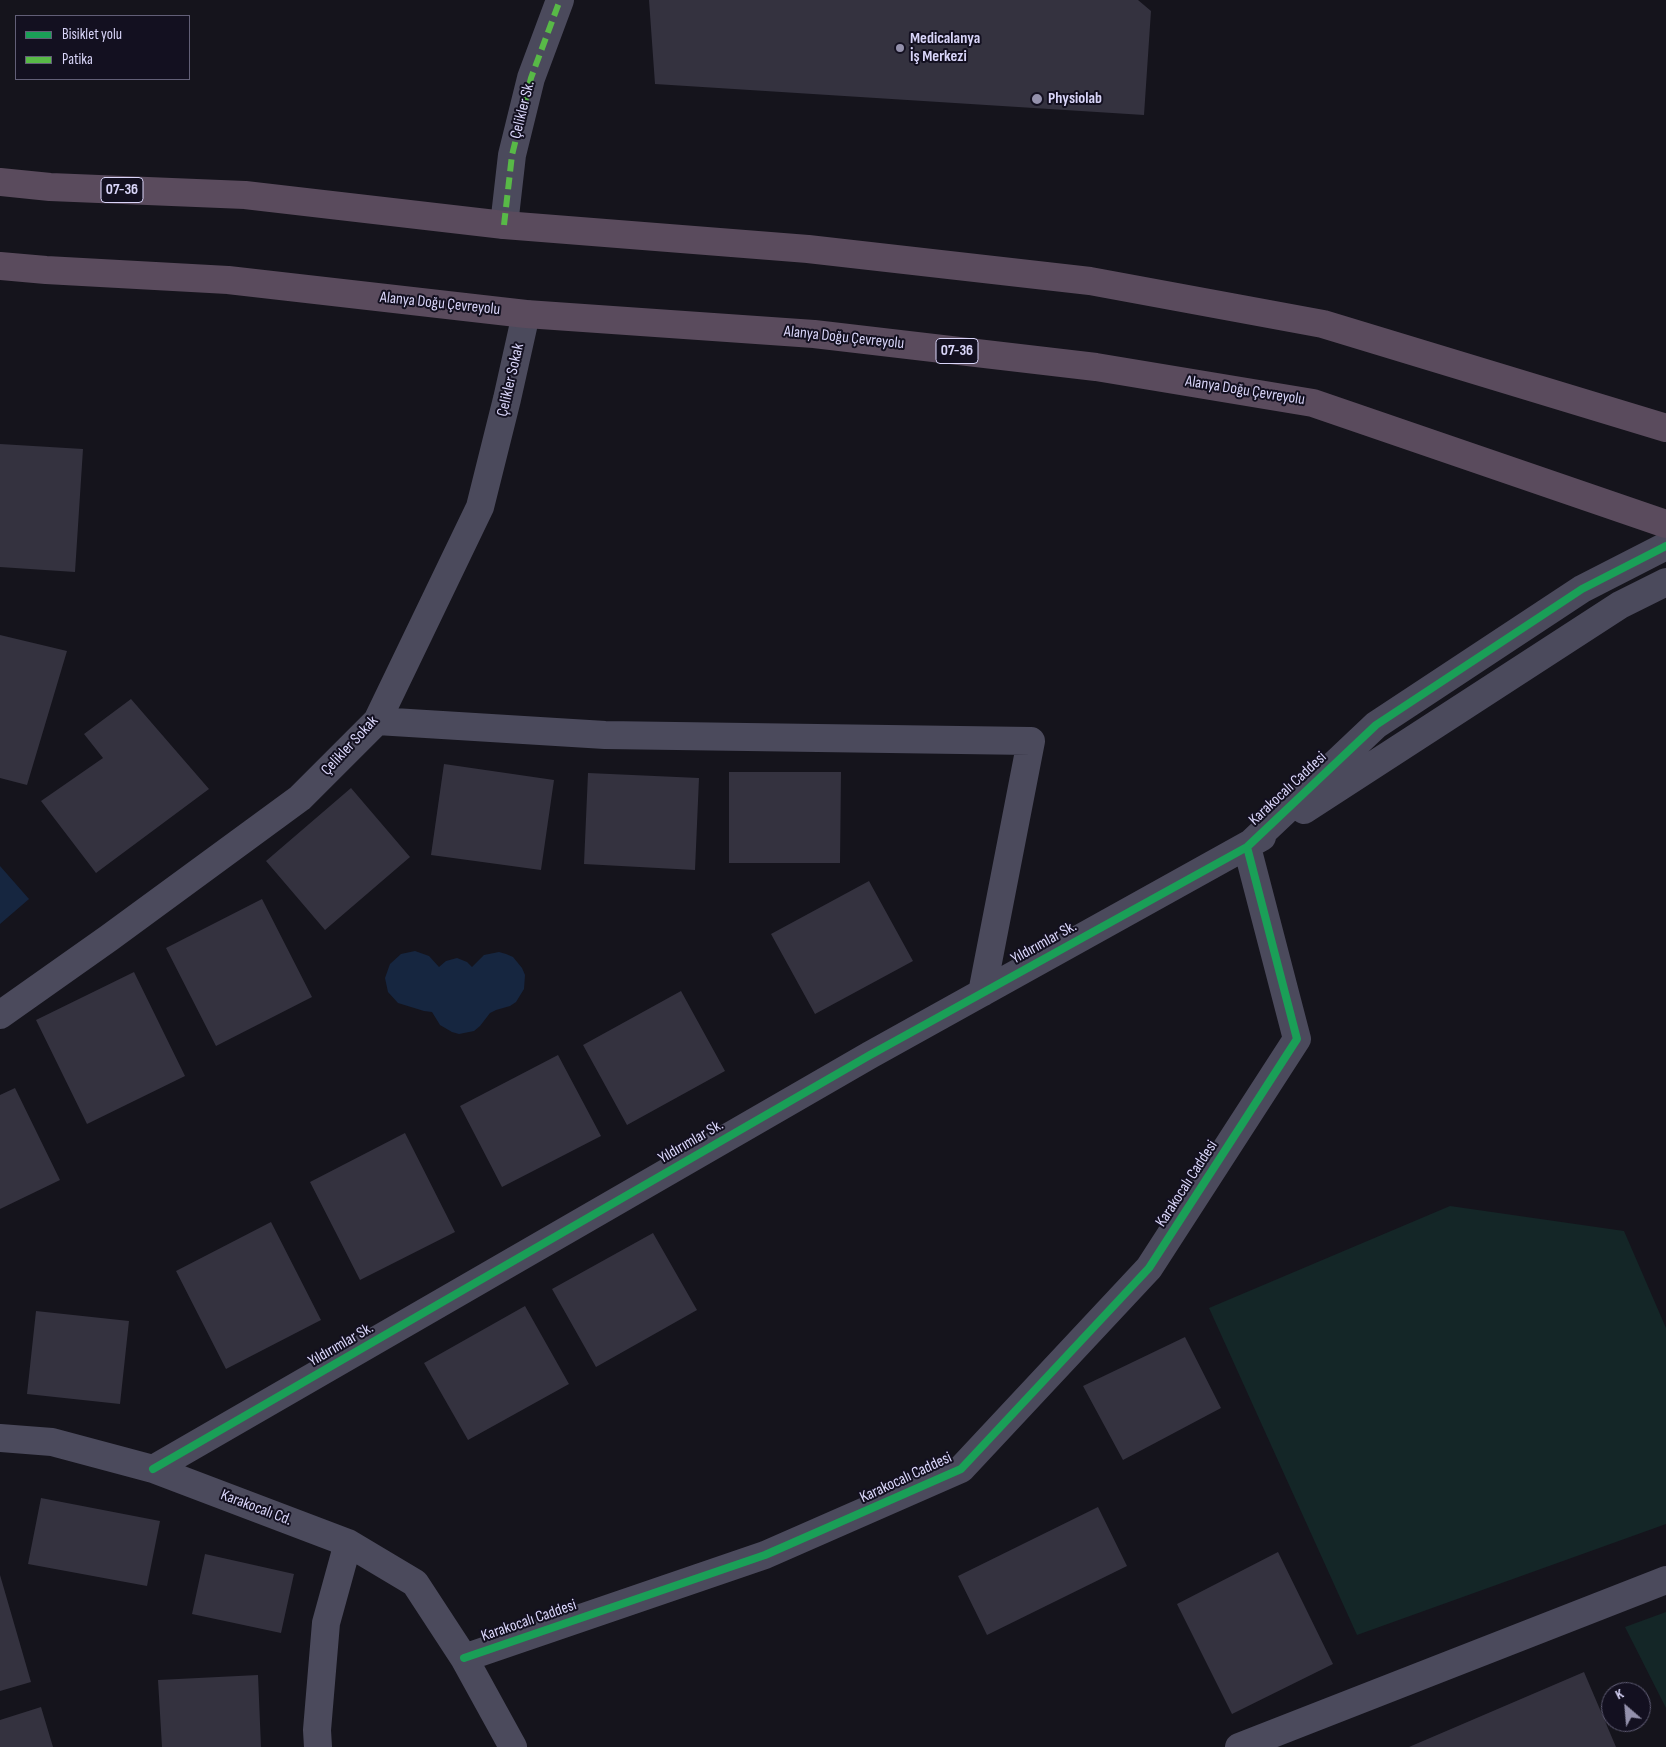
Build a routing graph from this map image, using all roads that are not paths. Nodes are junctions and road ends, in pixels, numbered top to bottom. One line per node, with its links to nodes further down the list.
1 (560, 0): 3 (street, Çelikler Sk.)
2 (0, 182): 3 (highway, 07-36)
3 (504, 225): 6 (highway, 07-36)
4 (0, 266): 5 (highway, Alanya Doğu Çevreyolu / 07-36)
5 (526, 314): 7 (highway, Alanya Doğu Çevreyolu / 07-36); 10 (street, Çelikler Sokak)
6 (1666, 428)
7 (1666, 524)
8 (1666, 546): 11 (street, Karakocalı Caddesi)
9 (1666, 582): 11 (street, Karakocalı Caddesi)
10 (377, 721): 12 (street); 13 (street, Çelikler Sokak)
11 (1247, 847): 12 (street, Yıldırımlar Sk.); 18 (street, Karakocalı Caddesi)
12 (982, 993): 15 (street, Yıldırımlar Sk.)
13 (0, 1015)
14 (0, 1438): 15 (street, Karakocalı Cd.)
15 (153, 1469): 16 (street, Karakocalı Cd.)
16 (348, 1543): 18 (street, Karakocalı Cd.); 19 (street)
17 (1666, 1580): 21 (street)
18 (464, 1658): 20 (street, Karakocalı Cd.)
19 (318, 1747)
20 (513, 1747)
21 (1239, 1747)

